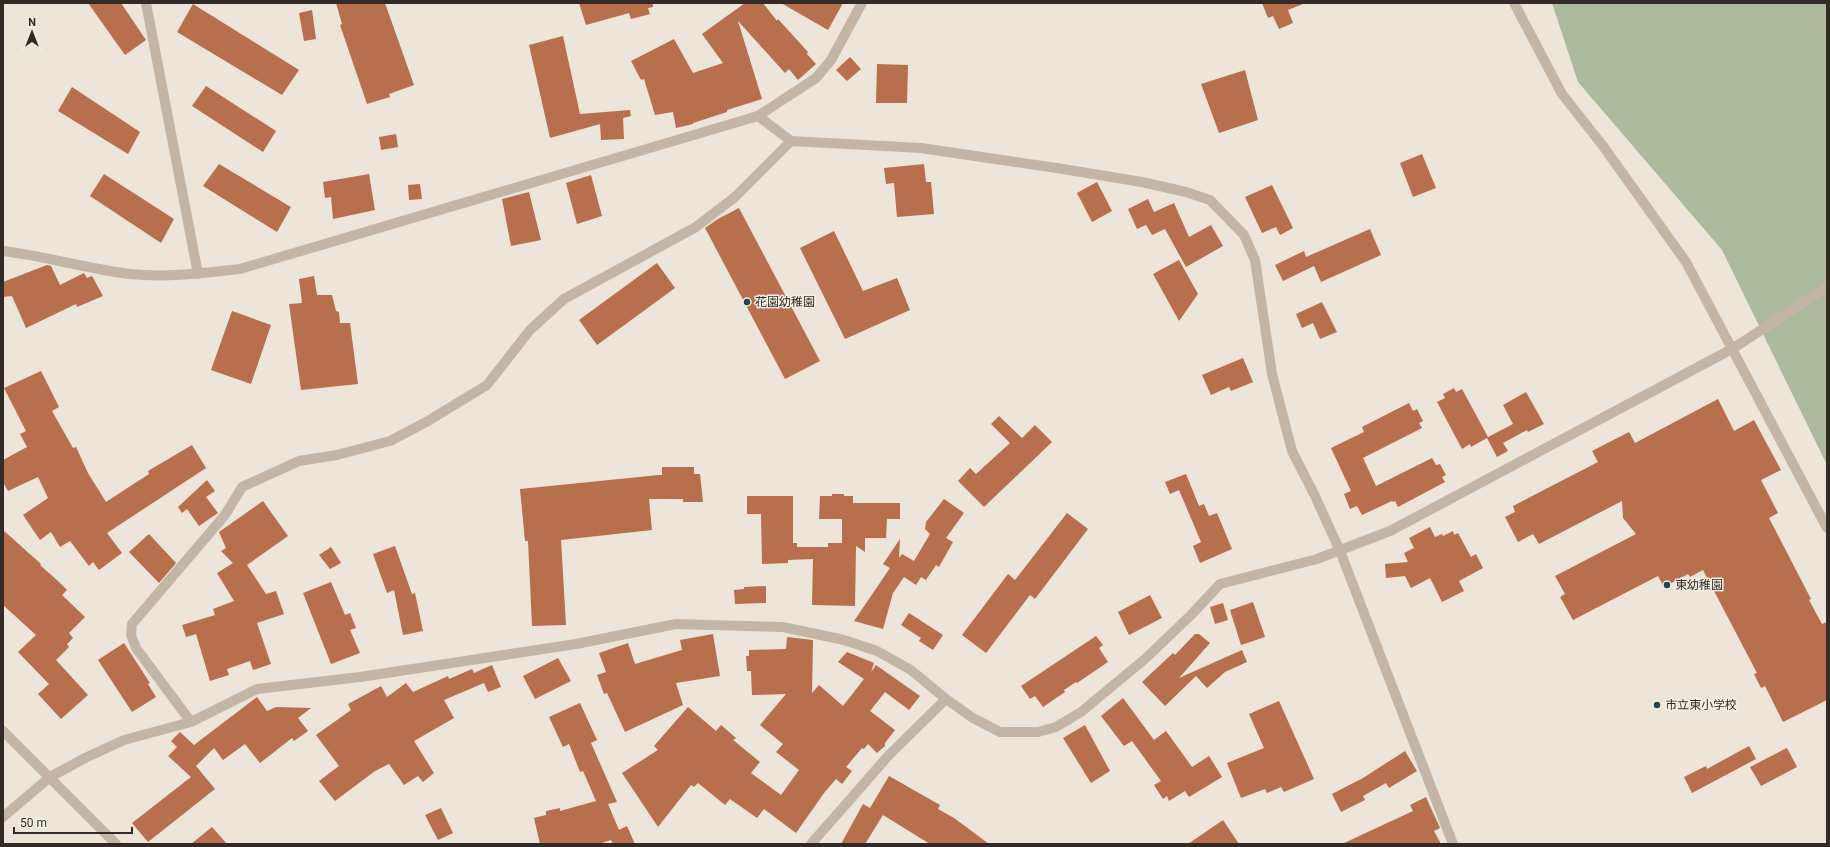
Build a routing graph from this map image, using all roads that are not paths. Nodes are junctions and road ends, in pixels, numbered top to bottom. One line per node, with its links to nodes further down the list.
1 (146, 3): 7 (street)
2 (862, 3): 4 (street)
3 (1514, 3): 9 (street)
4 (758, 116): 5 (street); 7 (street)
5 (791, 141): 11 (street); 13 (street)
6 (3, 251): 7 (street)
7 (198, 274)
8 (1827, 287): 9 (street)
9 (1732, 349): 10 (street); 11 (street)
10 (1827, 528)
11 (1340, 551): 12 (street); 19 (street)
12 (946, 699): 13 (street); 18 (street)
13 (190, 722): 15 (street)
14 (3, 730): 15 (street)
15 (50, 777): 16 (street); 17 (street)
16 (3, 817)
17 (116, 844)
18 (811, 844)
19 (1453, 844)

